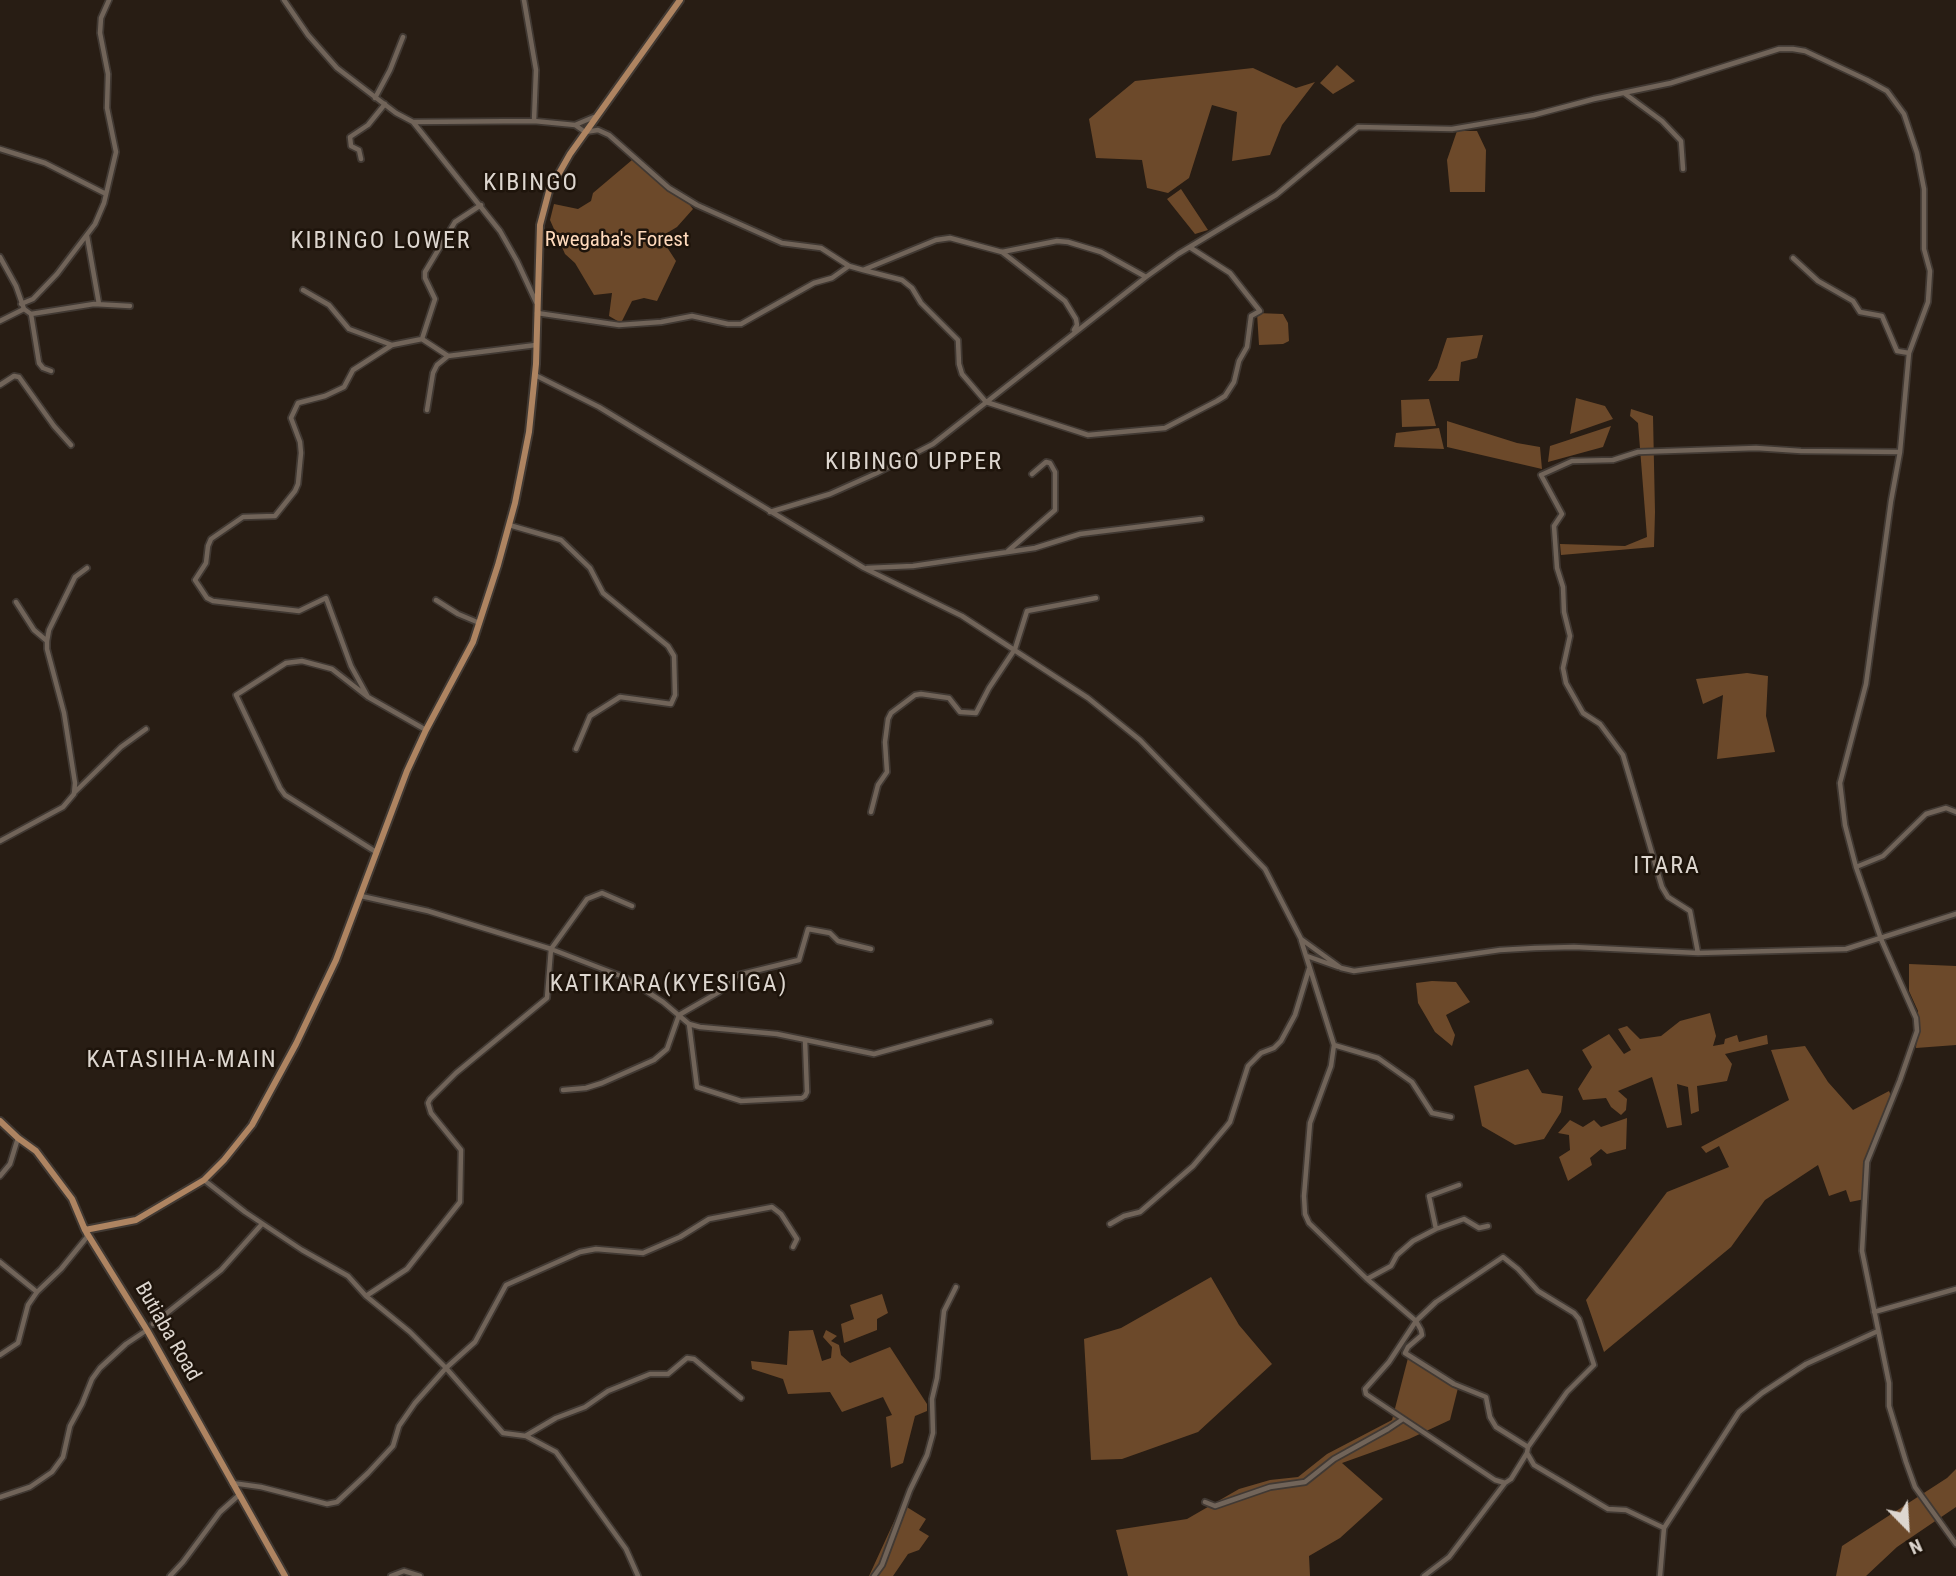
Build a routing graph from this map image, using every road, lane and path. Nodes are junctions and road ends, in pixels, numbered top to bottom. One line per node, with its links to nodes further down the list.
1 (109, 0): 17 (street)
2 (284, 0): 7 (street)
3 (524, 0): 10 (street)
4 (680, 0): 9 (main road)
5 (403, 37): 7 (street)
6 (1623, 93): 16 (street); 20 (street); 39 (street)
7 (374, 97): 8 (street)
8 (384, 104): 11 (street); 15 (street)
9 (597, 116): 12 (street); 13 (main road)
10 (534, 121): 11 (street); 12 (street)
11 (413, 122): 18 (street)
12 (575, 125): 13 (street)
13 (585, 132): 24 (street); 29 (main road)
14 (0, 149): 17 (street)
15 (361, 159)
16 (1683, 169)
17 (107, 194): 19 (street)
18 (481, 205): 29 (street); 36 (street)
19 (87, 236): 28 (street); 31 (street)
20 (1190, 247): 26 (street); 44 (street)
21 (1002, 252): 25 (street); 26 (street); 35 (street)
22 (0, 257): 31 (street)
23 (1793, 258): 39 (street)
24 (849, 266): 25 (street); 32 (street)
25 (863, 271): 44 (street)
26 (1146, 277): 35 (street)
27 (303, 290): 37 (street)
28 (99, 304): 30 (street); 33 (street)
29 (537, 304): 32 (main road)
30 (130, 306)
31 (22, 307): 33 (street); 34 (street)
32 (537, 313): 38 (main road)
33 (31, 314): 41 (street)
34 (0, 321)
35 (1071, 334): 44 (street)
36 (422, 340): 37 (street); 40 (street)
37 (392, 345): 61 (street)
38 (536, 345): 40 (street); 42 (main road)
39 (1909, 353): 47 (street)
40 (448, 356): 45 (street)
41 (51, 371)
42 (535, 375): 49 (street); 51 (main road)
43 (0, 385): 46 (street)
44 (986, 402): 49 (street)
45 (427, 410)
46 (71, 444)
47 (1900, 452): 70 (street); 78 (street)
48 (1032, 474): 52 (street)
49 (770, 512): 54 (street)
50 (1201, 519): 52 (street)
51 (509, 525): 58 (main road); 64 (street)
52 (1007, 552): 54 (street)
53 (87, 568): 59 (street)
54 (864, 568): 60 (street)
55 (1096, 598): 60 (street)
56 (436, 600): 58 (street)
57 (16, 602): 59 (street)
58 (477, 622): 63 (main road)
59 (47, 640): 65 (street)
60 (1014, 649): 66 (street); 74 (street)
61 (368, 697): 63 (street); 69 (street)
62 (146, 729): 65 (street)
63 (426, 730): 69 (main road)
64 (576, 749)
65 (74, 794): 68 (street)
66 (871, 812)
67 (1956, 813): 70 (street)
68 (0, 841)
69 (376, 852): 71 (main road)
70 (1856, 867): 75 (street)
71 (361, 896): 76 (street); 92 (main road)
72 (632, 906): 76 (street)
73 (1956, 914): 75 (street)
74 (1301, 939): 79 (street); 81 (street)
75 (1881, 939): 78 (street); 106 (street)
76 (551, 949): 82 (street); 105 (street)
77 (871, 949): 82 (street)
78 (1698, 953): 81 (street)
79 (1306, 956): 80 (street); 81 (street)
80 (1310, 968): 86 (street); 95 (street)
81 (1341, 968)
82 (679, 1016): 84 (street); 87 (street)
83 (990, 1022): 85 (street)
84 (689, 1024): 85 (street); 85 (street)
85 (804, 1040)
86 (1334, 1045): 88 (street); 101 (street)
87 (563, 1090)
88 (1451, 1117)
89 (0, 1121): 90 (main road, Butiaba Road)
90 (18, 1138): 91 (street); 98 (main road, Butiaba Road)
91 (0, 1176)
92 (204, 1180): 94 (street); 98 (main road)
93 (1459, 1185): 97 (street)
94 (262, 1223): 105 (street); 108 (street)
95 (1110, 1224)
96 (1488, 1226): 97 (street)
97 (1436, 1229): 101 (street)
98 (85, 1230): 104 (street); 109 (main road, Butiaba Road)
99 (793, 1247): 112 (street)
100 (0, 1262): 104 (street)
101 (1367, 1279): 107 (street)
102 (956, 1287): 129 (street)
103 (1956, 1289): 106 (street)
104 (37, 1292): 111 (street)
105 (366, 1296): 112 (street)
106 (1874, 1312): 110 (street)
107 (1416, 1321): 114 (street); 116 (street); 116 (street)
108 (153, 1324)
109 (147, 1330): 117 (main road, Butiaba Road); 120 (street)
110 (1878, 1331): 122 (street); 123 (street)
111 (0, 1355)
112 (446, 1368): 115 (street); 117 (street)
113 (741, 1398): 115 (street)
114 (1402, 1419): 118 (street); 121 (street)
115 (526, 1436): 128 (street)
116 (1528, 1450): 118 (street); 122 (street)
117 (231, 1483): 119 (main road, Butiaba Road)
118 (1505, 1483): 130 (street)
119 (239, 1495): 124 (street); 125 (main road, Butiaba Road)
120 (0, 1497)
121 (1205, 1502)
122 (1664, 1528): 131 (street)
123 (1956, 1544)
124 (170, 1576)
125 (285, 1576)
126 (391, 1576): 127 (street)
127 (420, 1576)
128 (638, 1576)
129 (874, 1576)
130 (1424, 1576)
131 (1660, 1576)

